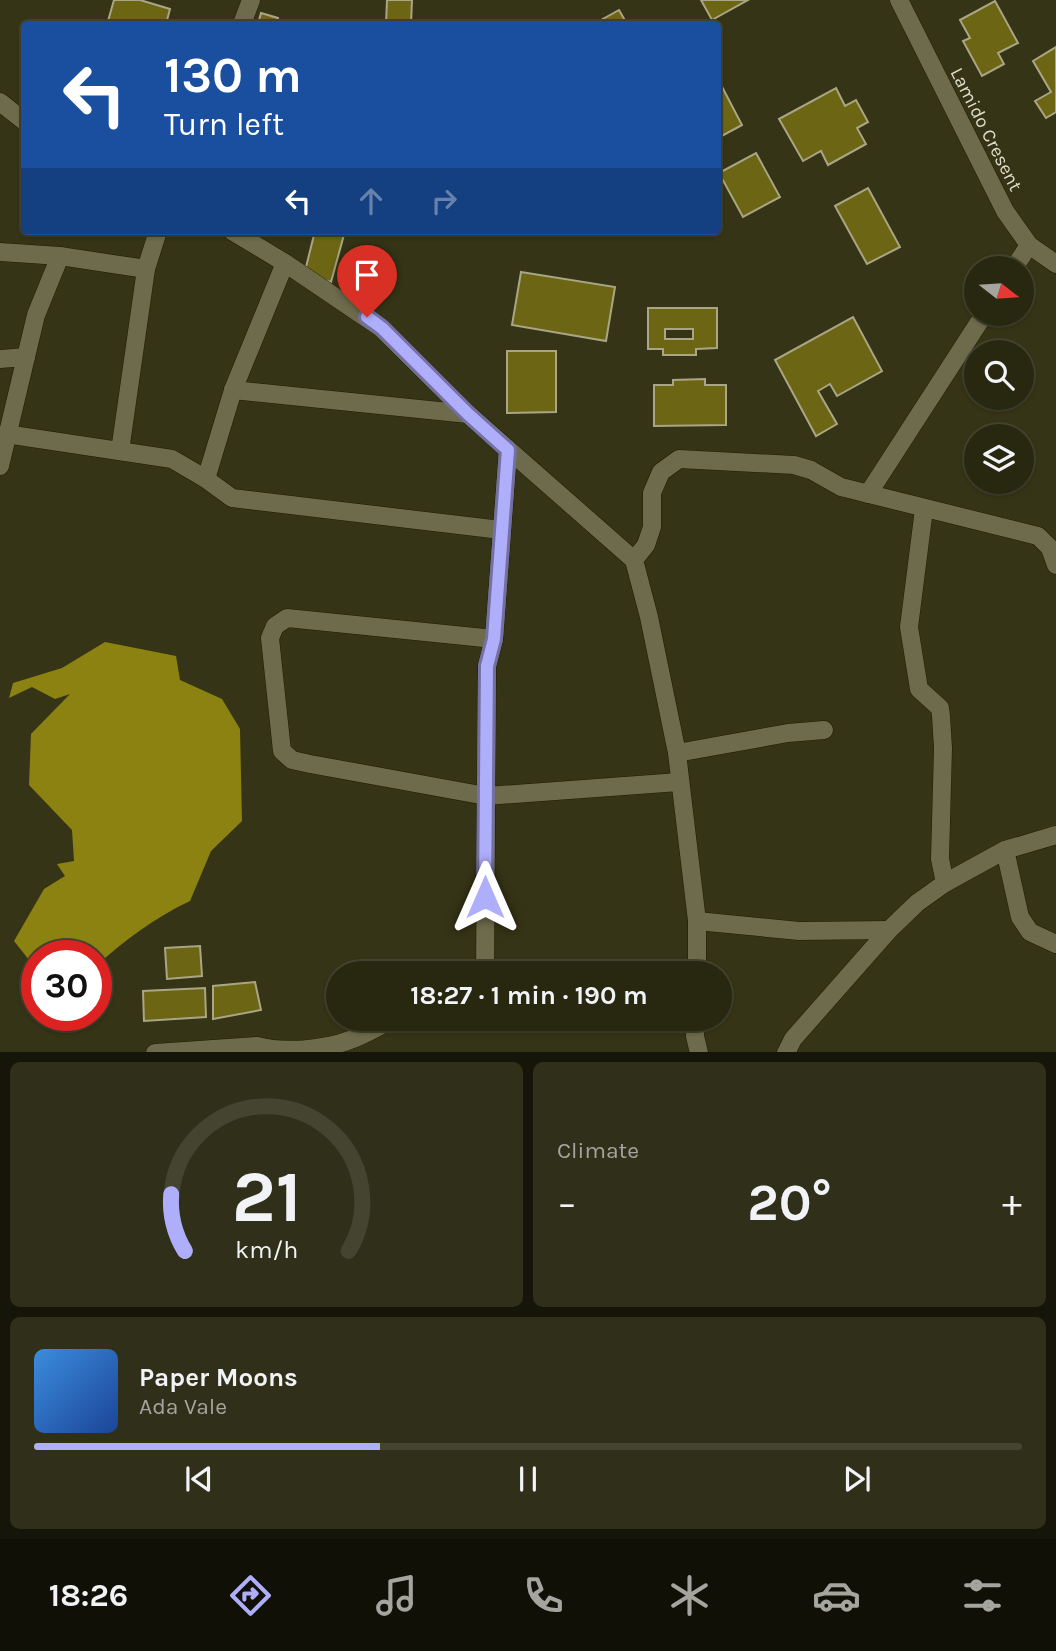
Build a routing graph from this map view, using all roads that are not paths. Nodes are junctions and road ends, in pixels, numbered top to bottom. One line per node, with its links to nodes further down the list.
1 (251, 0): 3 (street)
2 (899, 0): 8 (street, Lamido Cresent)
3 (243, 21)
4 (0, 102): 5 (street)
5 (21, 119)
6 (157, 235): 14 (street)
7 (239, 235): 12 (street)
8 (1030, 245): 11 (street); 13 (street, Lamido Cresent)
9 (0, 251): 10 (street)
10 (60, 256): 14 (street); 16 (street)
11 (1022, 256)
12 (285, 263): 18 (street); 19 (street)
13 (1056, 264)
14 (146, 269): 22 (street)
15 (977, 326): 25 (street)
16 (26, 357): 17 (street); 20 (street)
17 (0, 359)
18 (233, 390): 19 (street); 24 (street)
19 (468, 414): 21 (street)
20 (6, 434): 22 (street); 23 (street)
21 (508, 450): 27 (street); 28 (street)
22 (120, 452): 24 (street)
23 (0, 466)
24 (206, 479): 27 (street)
25 (867, 494): 26 (street); 28 (street)
26 (924, 509): 29 (street); 37 (street)
27 (501, 530): 30 (street)
28 (634, 560): 32 (street)
29 (1056, 565)
30 (494, 639): 34 (street); 34 (street)
31 (824, 730): 32 (street)
32 (677, 753): 33 (street)
33 (679, 782): 34 (street); 38 (street)
34 (486, 796): 41 (street)
35 (1056, 835): 36 (street)
36 (1005, 850): 37 (street); 40 (street)
37 (945, 883): 39 (street)
38 (697, 921): 39 (street); 42 (street)
39 (889, 930): 48 (street)
40 (1056, 944)
41 (485, 961)
42 (697, 961)
43 (369, 1031): 45 (street)
44 (695, 1031): 47 (street)
45 (288, 1051): 46 (street)
46 (163, 1052)
47 (699, 1052)
48 (786, 1052)

